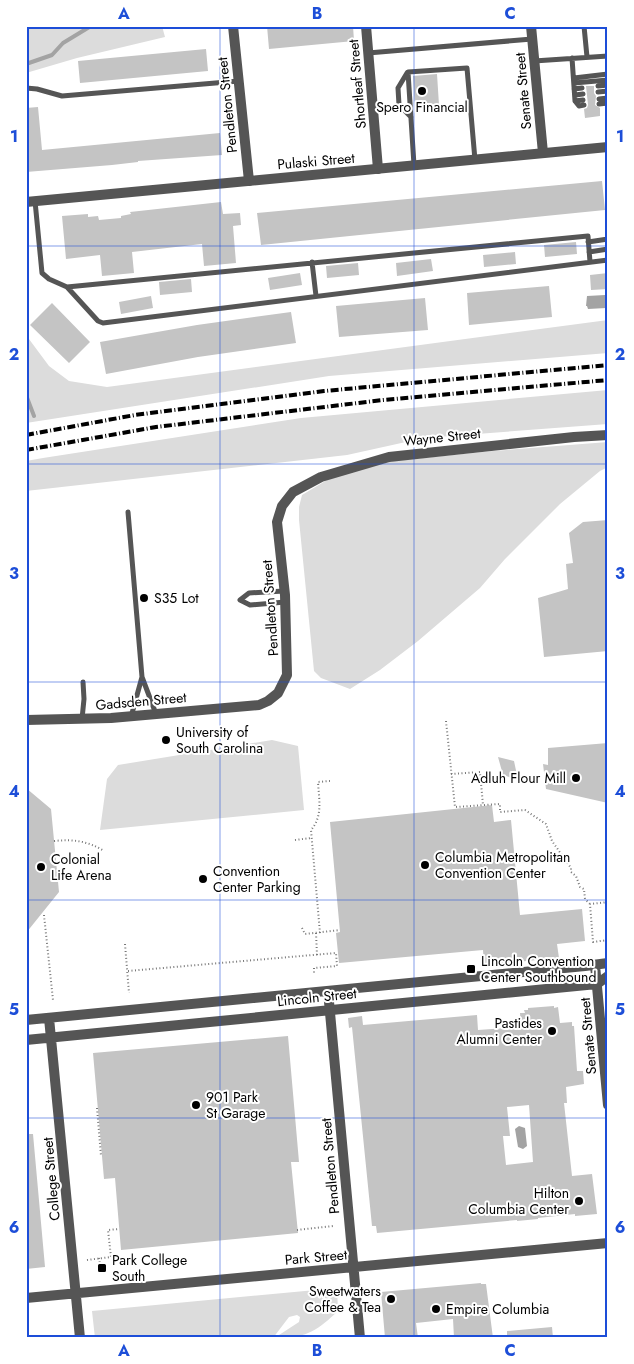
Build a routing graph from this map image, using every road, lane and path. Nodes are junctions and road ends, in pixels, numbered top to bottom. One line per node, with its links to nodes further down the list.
1 (233, 26): 14 (street, Pendleton Street)
2 (366, 26): 6 (street, Shortleaf Street)
3 (531, 26): 5 (street, Senate Street)
4 (584, 26): 9 (lane)
5 (532, 39): 6 (lane); 10 (street, Senate Street)
6 (368, 53): 28 (street, Shortleaf Street)
7 (608, 56): 9 (lane)
8 (572, 58): 9 (lane); 10 (lane); 17 (lane)
9 (587, 58)
10 (534, 61): 25 (street, Senate Street)
11 (408, 72): 23 (lane); 23 (lane); 26 (lane)
12 (608, 74): 17 (lane)
13 (608, 80): 17 (lane)
14 (239, 81): 16 (lane); 29 (street, Pendleton Street)
15 (608, 85): 19 (lane)
16 (26, 88)
17 (574, 89): 18 (lane); 21 (lane)
18 (582, 91)
19 (608, 91)
20 (608, 98): 22 (lane)
21 (584, 103)
22 (608, 103)
23 (411, 117): 27 (lane)
24 (608, 147): 25 (street, Pulaski Street)
25 (543, 153): 26 (street, Pulaski Street)
26 (476, 160): 27 (street, Pulaski Street)
27 (414, 165): 28 (street, Pulaski Street)
28 (378, 169): 29 (street, Pulaski Street)
29 (249, 181): 30 (street, Pulaski Street)
30 (31, 201): 38 (lane)
31 (608, 239): 32 (lane)
32 (588, 242): 34 (lane); 36 (lane)
33 (608, 249): 34 (lane)
34 (589, 252): 37 (lane)
35 (608, 260): 37 (lane)
36 (312, 262): 38 (lane); 39 (lane)
37 (590, 262): 39 (lane)
38 (67, 286): 39 (lane)
39 (316, 296)
40 (608, 435): 41 (street, Wayne Street)
41 (288, 498): 43 (street, Pendleton Street)
42 (128, 512): 45 (lane)
43 (284, 591): 44 (street, Pendleton Street); 44 (lane)
44 (285, 602): 47 (street, Pendleton Street)
45 (142, 677): 48 (lane); 49 (lane)
46 (83, 682): 51 (lane)
47 (259, 705): 48 (street, Gadsden Street)
48 (156, 714): 49 (street, Gadsden Street)
49 (131, 716): 51 (street, Gadsden Street)
50 (26, 720): 51 (street, Gadsden Street)
51 (82, 720)
52 (446, 722): 53 (path)
53 (451, 774): 55 (path); 55 (path)
54 (330, 781): 56 (path)
55 (484, 805): 61 (path)
56 (311, 838): 57 (path); 66 (path)
57 (295, 840)
58 (54, 841): 59 (path)
59 (104, 851)
60 (608, 902): 61 (path)
61 (590, 904): 68 (path)
62 (44, 915): 80 (path)
63 (302, 928): 65 (path)
64 (340, 930): 66 (path)
65 (316, 933): 66 (path); 71 (path)
66 (320, 933)
67 (608, 940): 68 (path)
68 (593, 942): 70 (path)
69 (125, 944): 74 (path)
70 (593, 948)
71 (317, 954): 74 (path); 75 (path)
72 (608, 963): 73 (street, Lincoln Street)
73 (595, 965): 77 (street, Senate Street); 78 (street, Lincoln Street)
74 (128, 971): 79 (path)
75 (314, 975)
76 (608, 976): 77 (street)
77 (597, 984): 81 (street, Lincoln Street); 86 (street, Senate Street)
78 (328, 991): 81 (street, Pendleton Street); 82 (street, Lincoln Street)
79 (129, 993)
80 (52, 1000)
81 (330, 1009): 84 (street, Lincoln Street); 96 (street, Pendleton Street)
82 (49, 1018): 83 (street, Lincoln Street); 84 (street, College Street)
83 (26, 1020)
84 (51, 1038): 85 (street, Lincoln Street); 98 (street, College Street)
85 (26, 1040)
86 (607, 1091): 87 (street, Senate Street)
87 (608, 1105)
88 (97, 1108): 89 (path)
89 (101, 1156)
90 (333, 1226): 92 (path)
91 (119, 1228): 94 (path)
92 (297, 1230)
93 (608, 1243): 96 (street, Park Street)
94 (99, 1258): 95 (path); 97 (path)
95 (86, 1260)
96 (354, 1267): 98 (street, Park Street); 101 (street, Pendleton Street)
97 (101, 1271)
98 (75, 1294): 99 (street, Park Street); 100 (street, College Street)
99 (26, 1298)
100 (80, 1338)
101 (360, 1338)

